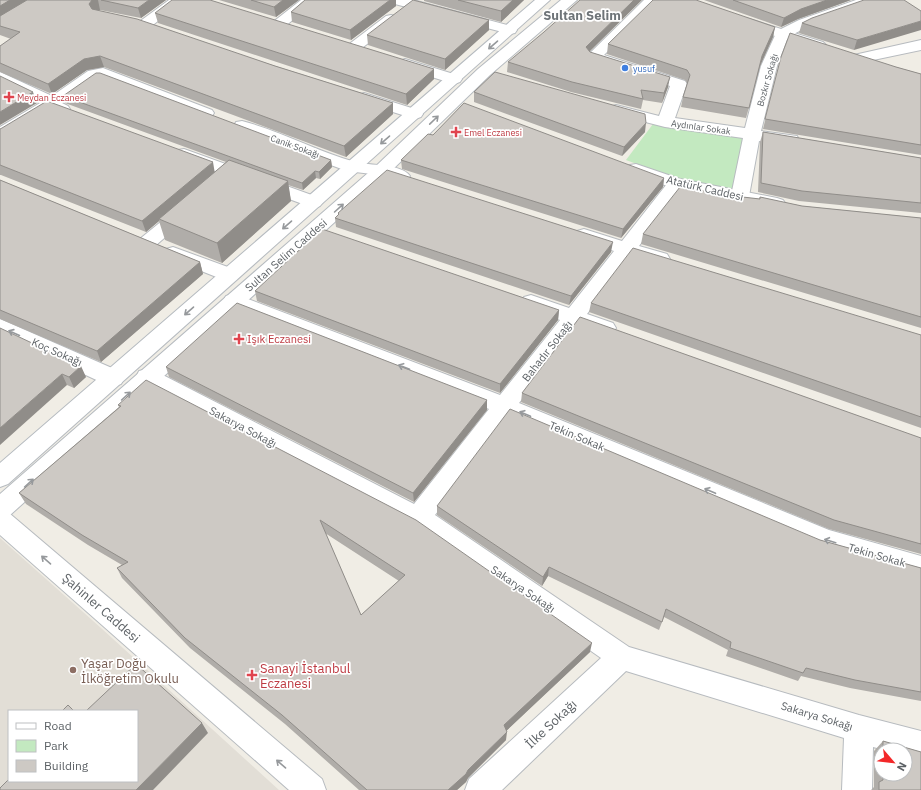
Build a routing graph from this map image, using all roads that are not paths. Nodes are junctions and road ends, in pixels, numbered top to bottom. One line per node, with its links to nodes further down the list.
1 (178, 0): 12 (street)
2 (310, 0): 11 (street)
3 (396, 0): 8 (street)
4 (543, 0): 14 (street, Sultan Selim Caddesi)
5 (570, 0): 26 (street, Sultan Selim Caddesi)
6 (652, 0): 32 (street)
7 (870, 0): 15 (street)
8 (413, 2): 14 (street); 18 (street)
9 (730, 16): 15 (street)
10 (264, 21): 11 (street)
11 (278, 25): 13 (street)
12 (158, 30)
13 (293, 30)
14 (510, 30): 26 (street, Sultan Selim Caddesi, one-way to 26)
15 (782, 34): 19 (street); 34 (street, Bozkır Sokağı)
16 (338, 44): 18 (street)
17 (921, 44): 22 (street)
18 (353, 48): 20 (street)
19 (828, 49)
20 (367, 53)
21 (843, 54): 22 (street)
22 (858, 58): 24 (street)
23 (389, 59): 26 (street)
24 (886, 67)
25 (0, 77): 28 (street)
26 (477, 78): 30 (street, Sultan Selim Caddesi); 39 (street, Sultan Selim Caddesi, one-way to 26)
27 (349, 93): 30 (street)
28 (50, 104): 31 (street); 33 (street); 38 (street, Canik Sokağı)
29 (603, 106): 32 (street, Aydınlar Sokak)
30 (415, 114): 38 (street, Sultan Selim Caddesi, one-way to 38)
31 (79, 115)
32 (665, 122): 34 (street, Aydınlar Sokak)
33 (0, 134)
34 (752, 134): 35 (street, Aydınlar Sokak); 44 (street, Bozkır Sokağı)
35 (806, 143)
36 (166, 147): 40 (street)
37 (618, 162): 42 (street, Atatürk Caddesi)
38 (353, 167): 39 (street, Canik Sokağı); 46 (street, Sultan Selim Caddesi)
39 (382, 170): 41 (street, Canik Sokağı); 48 (street, Sultan Selim Caddesi, one-way to 39)
40 (231, 171): 43 (street); 46 (street)
41 (419, 182)
42 (676, 184): 44 (street, Atatürk Caddesi); 51 (street, Bahadır Sokağı)
43 (213, 186)
44 (740, 196): 47 (street, Atatürk Caddesi)
45 (195, 202): 53 (street)
46 (314, 202): 53 (street, Sultan Selim Caddesi, one-way to 53)
47 (792, 207)
48 (316, 228): 50 (street); 54 (street, Sultan Selim Caddesi)
49 (567, 229): 51 (street)
50 (338, 236)
51 (626, 248): 52 (street); 58 (street, Bahadır Sokağı)
52 (679, 264)
53 (229, 275): 54 (street); 55 (street, Sultan Selim Caddesi)
54 (251, 285): 57 (street, Sultan Selim Caddesi)
55 (211, 292): 57 (street, Tekin Sokak); 62 (street, Sultan Selim Caddesi, one-way to 62)
56 (515, 296): 58 (street)
57 (233, 301): 61 (street, Sultan Selim Caddesi); 63 (street, Tekin Sokak, one-way to 57)
58 (574, 316): 60 (street); 63 (street, Bahadır Sokağı)
59 (0, 326): 62 (street, Koç Sokağı, one-way to 59)
60 (627, 335)
61 (147, 377): 65 (street, Sultan Selim Caddesi, one-way to 61); 66 (street, Sakarya Sokağı)
62 (113, 378): 64 (street, Sultan Selim Caddesi)
63 (505, 406): 66 (street, Bahadır Sokağı); 68 (street, Tekin Sokak, one-way to 63)
64 (0, 477)
65 (0, 509)
66 (418, 518): 69 (street, Sakarya Sokağı)
67 (0, 520): 72 (street, Şahinler Caddesi, one-way to 67)
68 (921, 567)
69 (622, 657): 70 (street, Sakarya Sokağı); 73 (street, İlke Sokağı)
70 (859, 729): 71 (street, Sakarya Sokağı); 74 (street)
71 (921, 745)
72 (311, 790)
73 (480, 790)
74 (857, 790)

